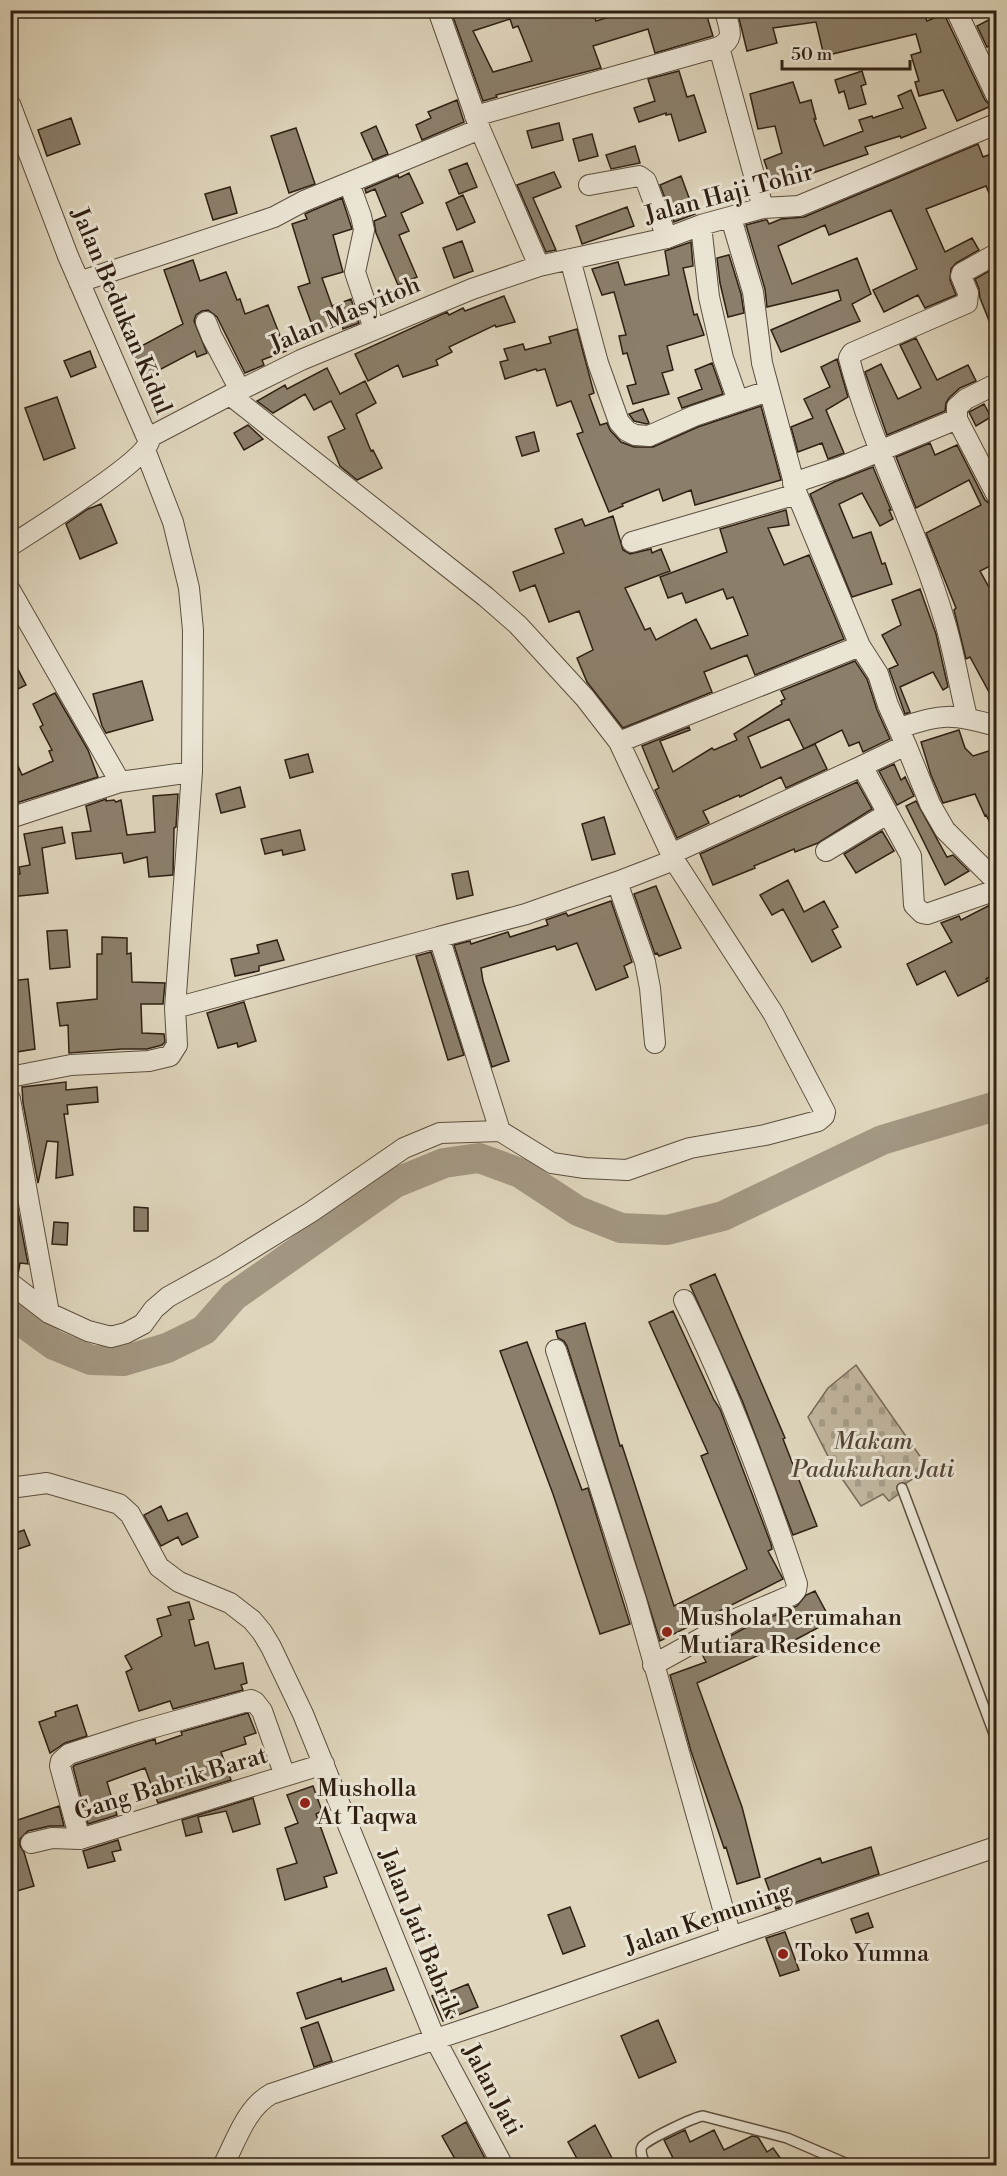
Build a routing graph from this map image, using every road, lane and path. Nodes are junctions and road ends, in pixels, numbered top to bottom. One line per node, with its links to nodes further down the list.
1 (438, 10): 7 (street)
2 (725, 10): 4 (street)
3 (956, 10): 5 (street)
4 (718, 47): 7 (street); 11 (street)
5 (996, 95)
6 (10, 104): 18 (street, Jalan Bedukan Kidul)
7 (478, 123): 9 (street); 17 (street)
8 (996, 124): 11 (street, Jalan Haji Tohir)
9 (349, 183): 18 (street); 20 (street)
10 (589, 185): 14 (street)
11 (763, 208): 12 (street, Jalan Haji Tohir)
12 (731, 218): 13 (street, Jalan Haji Tohir); 22 (street)
13 (701, 225): 14 (street, Jalan Haji Tohir); 24 (street)
14 (667, 238): 16 (street, Jalan Haji Tohir)
15 (996, 254): 27 (street)
16 (570, 259): 17 (street, Jalan Masyitoh); 24 (street)
17 (539, 266): 20 (street, Jalan Masyitoh)
18 (79, 282): 26 (street, Jalan Bedukan Kidul)
19 (206, 322): 23 (street)
20 (374, 329): 23 (street, Jalan Masyitoh)
21 (996, 384): 25 (street)
22 (768, 391): 24 (street); 28 (street)
23 (235, 392): 26 (street, Jalan Masyitoh); 37 (street)
24 (738, 401)
25 (957, 419): 27 (street); 29 (street)
26 (147, 444): 31 (street, Jalan Bedukan Kidul); 39 (street)
27 (879, 452): 28 (street); 34 (street)
28 (795, 489): 30 (street); 33 (street)
29 (996, 494)
30 (632, 542)
31 (10, 546)
32 (10, 590): 40 (street)
33 (860, 646): 36 (street); 37 (street)
34 (967, 717): 35 (street); 36 (street)
35 (996, 726)
36 (903, 737): 38 (street); 45 (street)
37 (619, 742): 44 (street)
38 (862, 766): 41 (street); 44 (street)
39 (192, 772): 40 (street); 49 (street)
40 (120, 782): 42 (street)
41 (887, 814): 43 (street); 47 (street)
42 (10, 818)
43 (826, 851)
44 (673, 857): 46 (street); 53 (street)
45 (996, 881)
46 (617, 882): 48 (street); 50 (street)
47 (996, 890)
48 (439, 937): 49 (street); 53 (street)
49 (174, 1008): 51 (street)
50 (655, 1043)
51 (10, 1077)
52 (10, 1099): 56 (street)
53 (500, 1131): 56 (street)
54 (10, 1283): 56 (street)
55 (684, 1300): 60 (street)
56 (49, 1313)
57 (556, 1350): 60 (street)
58 (10, 1488): 62 (street, Jalan Jati Babrik)
59 (902, 1488): 61 (lane)
60 (653, 1665): 67 (street)
61 (996, 1739)
62 (324, 1764): 63 (street, Gang Babrik Barat); 68 (street, Jalan Jati Babrik)
63 (285, 1776): 64 (street, Gang Babrik Barat); 64 (street)
64 (80, 1839): 65 (street, Gang Babrik Barat)
65 (31, 1844)
66 (996, 1847): 67 (street, Jalan Kemuning)
67 (730, 1937): 68 (street, Jalan Kemuning)
68 (435, 2039): 69 (street, Jalan Kemuning); 70 (street, Jalan Jati)
69 (223, 2166)
70 (503, 2166)
71 (645, 2166): 72 (lane)
72 (852, 2166)

